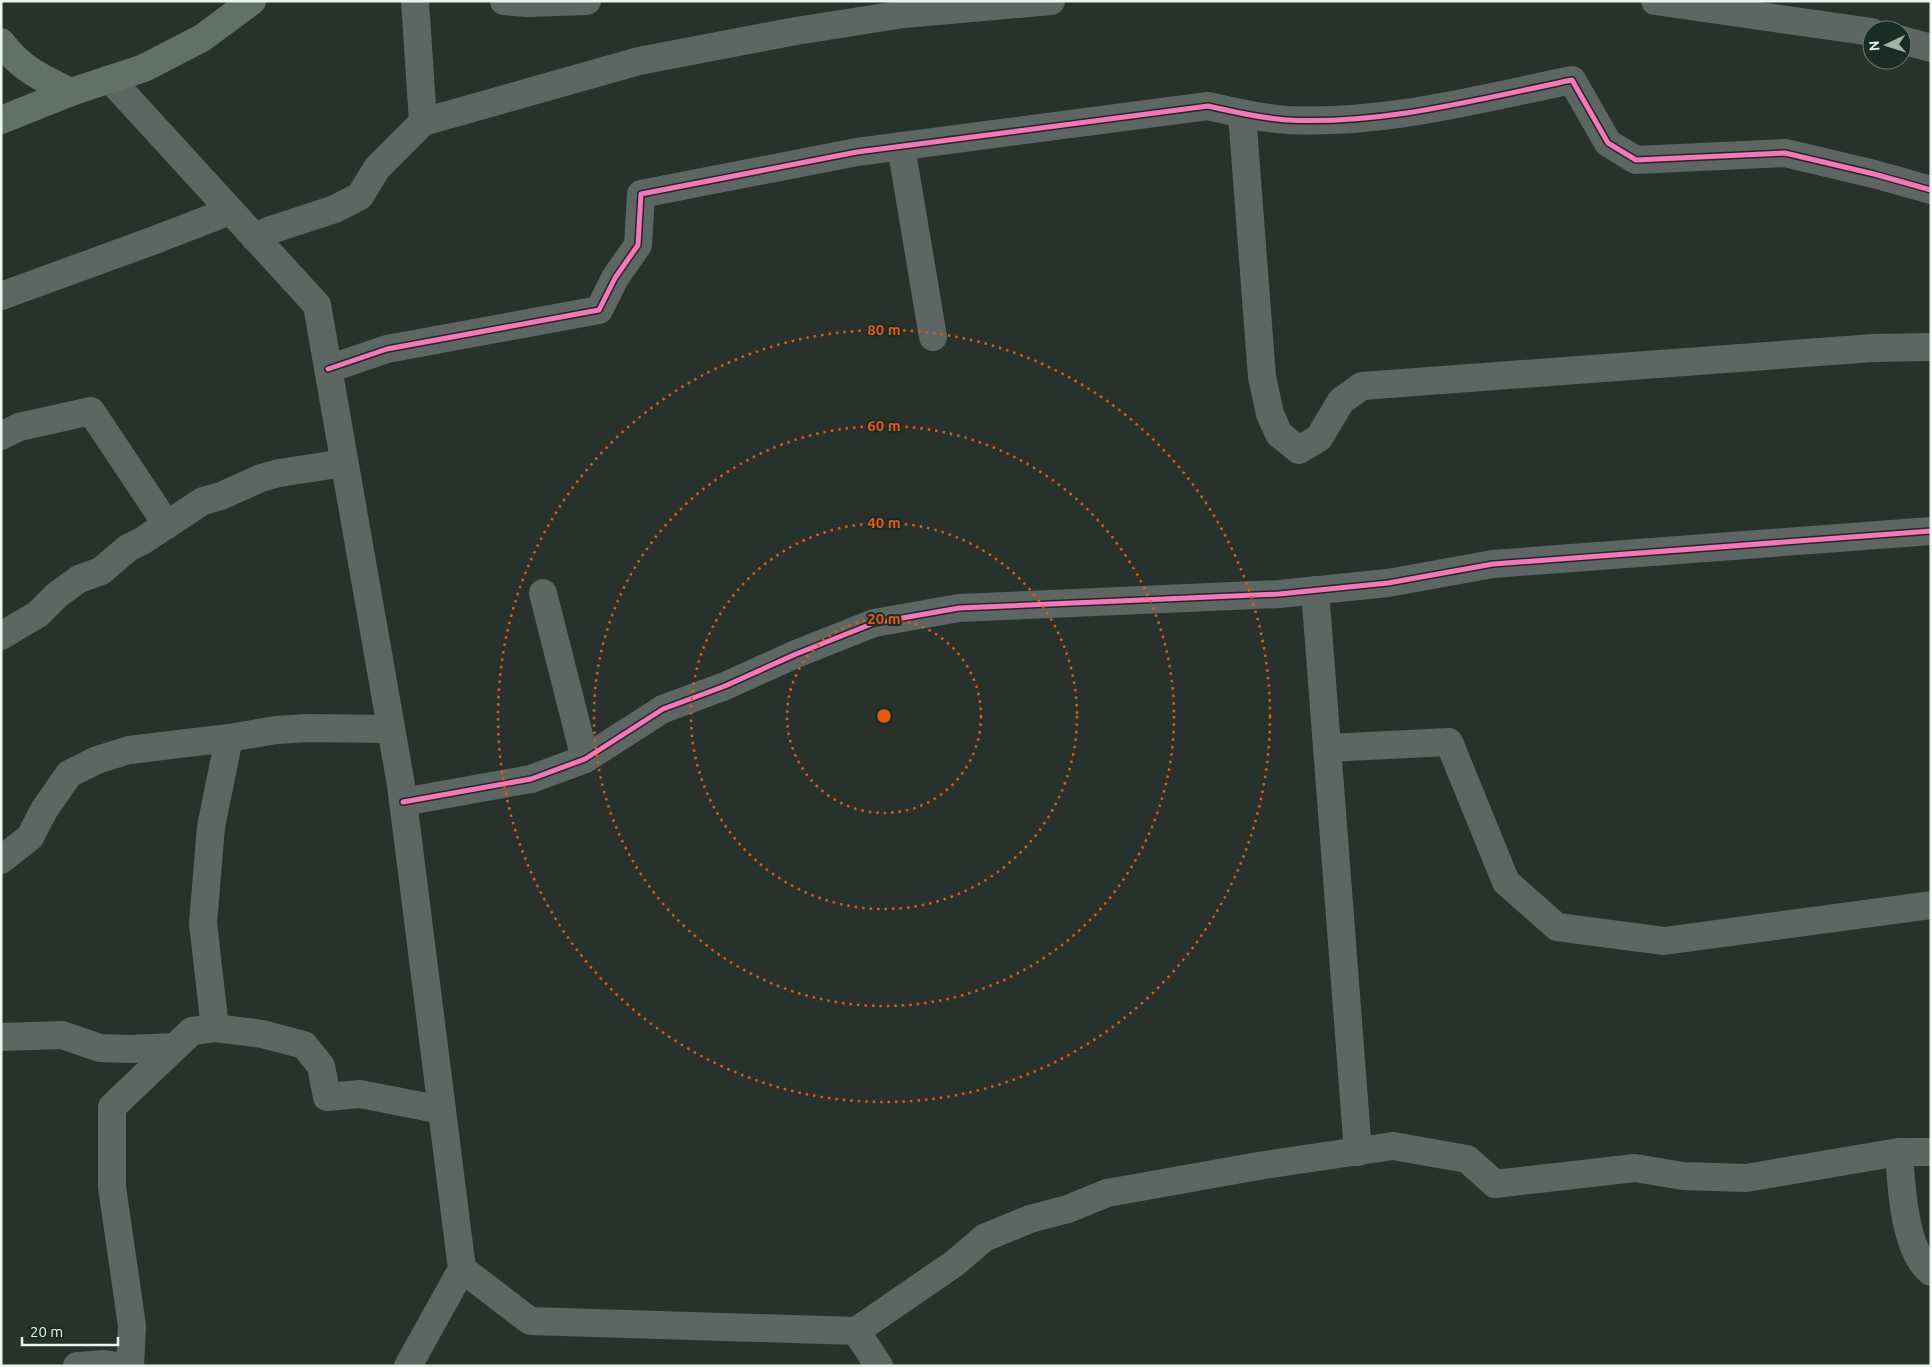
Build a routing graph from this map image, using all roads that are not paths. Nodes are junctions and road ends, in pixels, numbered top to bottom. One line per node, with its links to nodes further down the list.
1 (252, 1): 11 (main road)
2 (415, 1): 15 (street)
3 (587, 1): 6 (street)
4 (1052, 1): 15 (street)
5 (1655, 1): 7 (street)
6 (520, 2)
7 (1862, 31)
8 (1, 42): 12 (main road)
9 (1912, 43): 10 (street)
10 (1931, 48)
11 (110, 79): 12 (main road); 18 (street)
12 (71, 92): 14 (main road)
13 (1242, 114): 16 (street); 17 (street); 22 (street)
14 (1, 120)
15 (423, 122): 19 (street)
16 (901, 146): 21 (street); 23 (street)
17 (1931, 190)
18 (230, 211): 19 (street); 20 (street)
19 (255, 238): 23 (street)
20 (1, 296)
21 (933, 337)
22 (1931, 347)
23 (328, 369): 25 (street)
24 (1, 436): 26 (street)
25 (344, 463): 26 (street); 31 (street)
26 (166, 525): 30 (street)
27 (1931, 531): 28 (street)
28 (1315, 590): 33 (street); 34 (street)
29 (543, 593): 34 (street)
30 (1, 636)
31 (391, 729): 32 (street); 35 (street)
32 (229, 738): 36 (street); 38 (street)
33 (1328, 748): 37 (street); 42 (street)
34 (585, 758): 35 (street)
35 (403, 802): 41 (street)
36 (1, 860)
37 (1931, 905)
38 (215, 1028): 40 (street); 41 (street)
39 (1, 1037): 40 (street)
40 (175, 1047): 50 (street)
41 (442, 1110): 45 (street)
42 (1358, 1152): 43 (street); 47 (street)
43 (1899, 1152): 44 (street); 46 (street)
44 (1931, 1152)
45 (462, 1269): 47 (street); 51 (street)
46 (1931, 1272)
47 (856, 1331): 52 (street)
48 (78, 1366): 49 (street)
49 (116, 1366)
50 (130, 1366)
51 (408, 1366)
52 (879, 1366)

